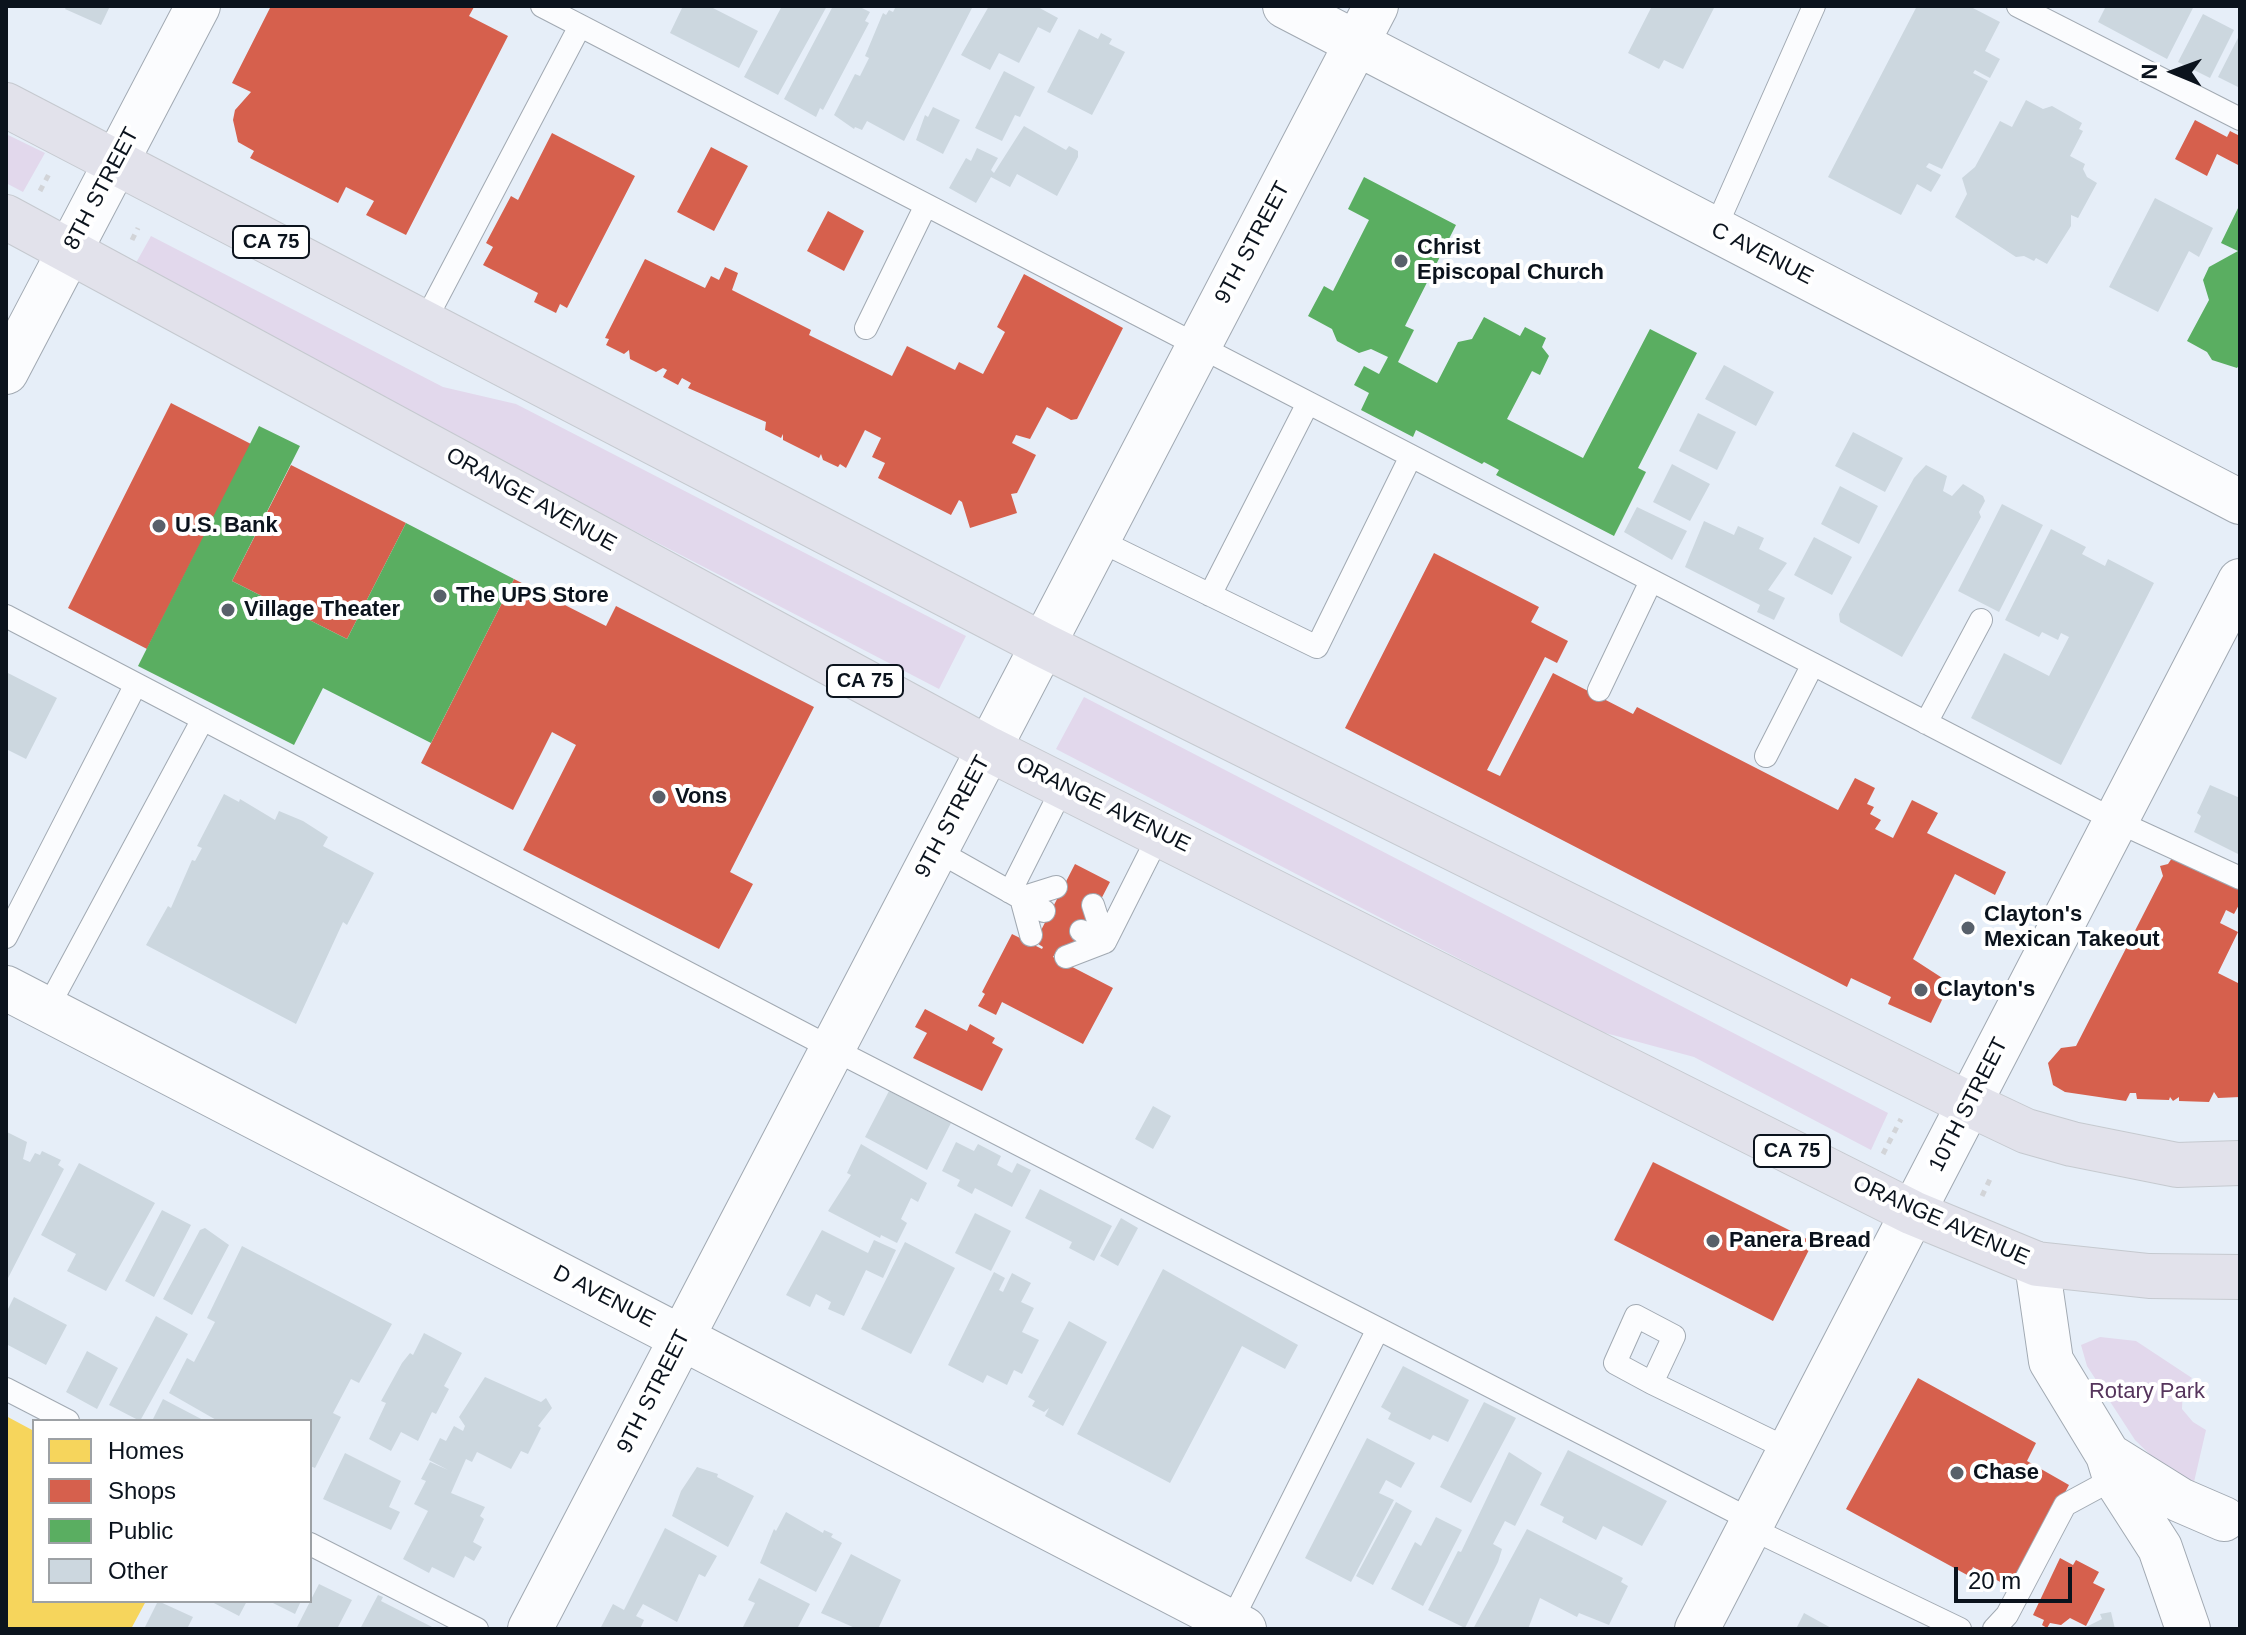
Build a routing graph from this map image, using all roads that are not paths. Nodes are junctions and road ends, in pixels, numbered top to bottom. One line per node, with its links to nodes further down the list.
1 (198, 6): 10 (street, 8TH STREET)
2 (542, 6): 7 (lane)
3 (1285, 6): 6 (street, C AVENUE)
4 (1814, 6): 13 (lane)
5 (2018, 6): 9 (lane)
6 (1366, 25): 13 (street, C AVENUE); 17 (street, 9TH STREET)
7 (580, 26): 11 (lane); 15 (lane)
8 (6, 105): 10 (highway, CA 75)
9 (2240, 119)
10 (116, 163): 14 (street, 8TH STREET); 15 (highway, CA 75)
11 (926, 205): 16 (lane); 17 (lane)
12 (20, 209): 14 (highway, ORANGE AVENUE / CA 75)
13 (1715, 229): 21 (street, C AVENUE)
14 (71, 249): 18 (street, 8TH STREET); 34 (highway, ORANGE AVENUE / CA 75)
15 (425, 321): 28 (highway, CA 75)
16 (866, 328)
17 (1198, 346): 19 (lane); 22 (street, 9TH STREET)
18 (6, 372)
19 (1308, 403): 20 (lane); 25 (lane)
20 (1411, 456): 23 (lane); 25 (lane)
21 (2240, 502)
22 (1098, 540): 25 (lane); 28 (street, 9TH STREET)
23 (1651, 581): 29 (lane); 31 (lane)
24 (2240, 581): 37 (street, 10TH STREET)
25 (1210, 595)
26 (6, 616): 30 (lane)
27 (1981, 620): 33 (lane)
28 (1043, 645): 34 (street, 9TH STREET); 53 (highway, CA 75)
29 (1813, 664): 33 (lane); 35 (lane)
30 (136, 684): 32 (lane); 47 (lane)
31 (1599, 690)
32 (203, 719): 51 (lane); 52 (lane)
33 (1926, 723): 37 (lane)
34 (989, 749): 36 (highway, ORANGE AVENUE / CA 75); 39 (street, 9TH STREET)
35 (1766, 756)
36 (1064, 785): 38 (highway, ORANGE AVENUE / CA 75); 42 (lane)
37 (2116, 821): 40 (lane); 53 (street, 10TH STREET)
38 (1160, 833): 48 (lane); 55 (highway, ORANGE AVENUE / CA 75)
39 (936, 850): 42 (lane); 52 (street, 9TH STREET)
40 (2240, 878)
41 (1056, 887): 42 (lane)
42 (1015, 895): 44 (lane); 46 (lane)
43 (1093, 905): 48 (lane)
44 (1044, 911)
45 (1081, 931): 48 (lane)
46 (1031, 935)
47 (6, 937)
48 (1105, 942): 49 (lane)
49 (1066, 957)
50 (6, 988): 51 (street, D AVENUE)
51 (47, 1009): 59 (street, D AVENUE)
52 (833, 1049): 58 (lane); 59 (street, 9TH STREET)
53 (1969, 1104): 54 (highway, CA 75); 55 (street, 10TH STREET)
54 (2240, 1163)
55 (1913, 1213): 56 (highway, ORANGE AVENUE / CA 75); 63 (street, 10TH STREET)
56 (2037, 1264): 57 (highway, ORANGE AVENUE / CA 75); 64 (street)
57 (2240, 1277)
58 (1377, 1331): 66 (lane); 69 (lane)
59 (682, 1338): 69 (street, D AVENUE); 71 (street, 9TH STREET)
60 (1652, 1383): 63 (lane)
61 (6, 1389): 62 (lane)
62 (64, 1419)
63 (1790, 1450): 66 (street, 10TH STREET)
64 (2112, 1466): 65 (street); 68 (street); 74 (lane)
65 (2232, 1520): 68 (street)
66 (1751, 1525): 72 (street, 10TH STREET); 73 (lane)
67 (312, 1545): 70 (lane)
68 (2160, 1548): 75 (street)
69 (1238, 1626)
70 (477, 1629)
71 (530, 1629)
72 (1697, 1629)
73 (1960, 1629)
74 (1994, 1629)
75 (2188, 1629)

